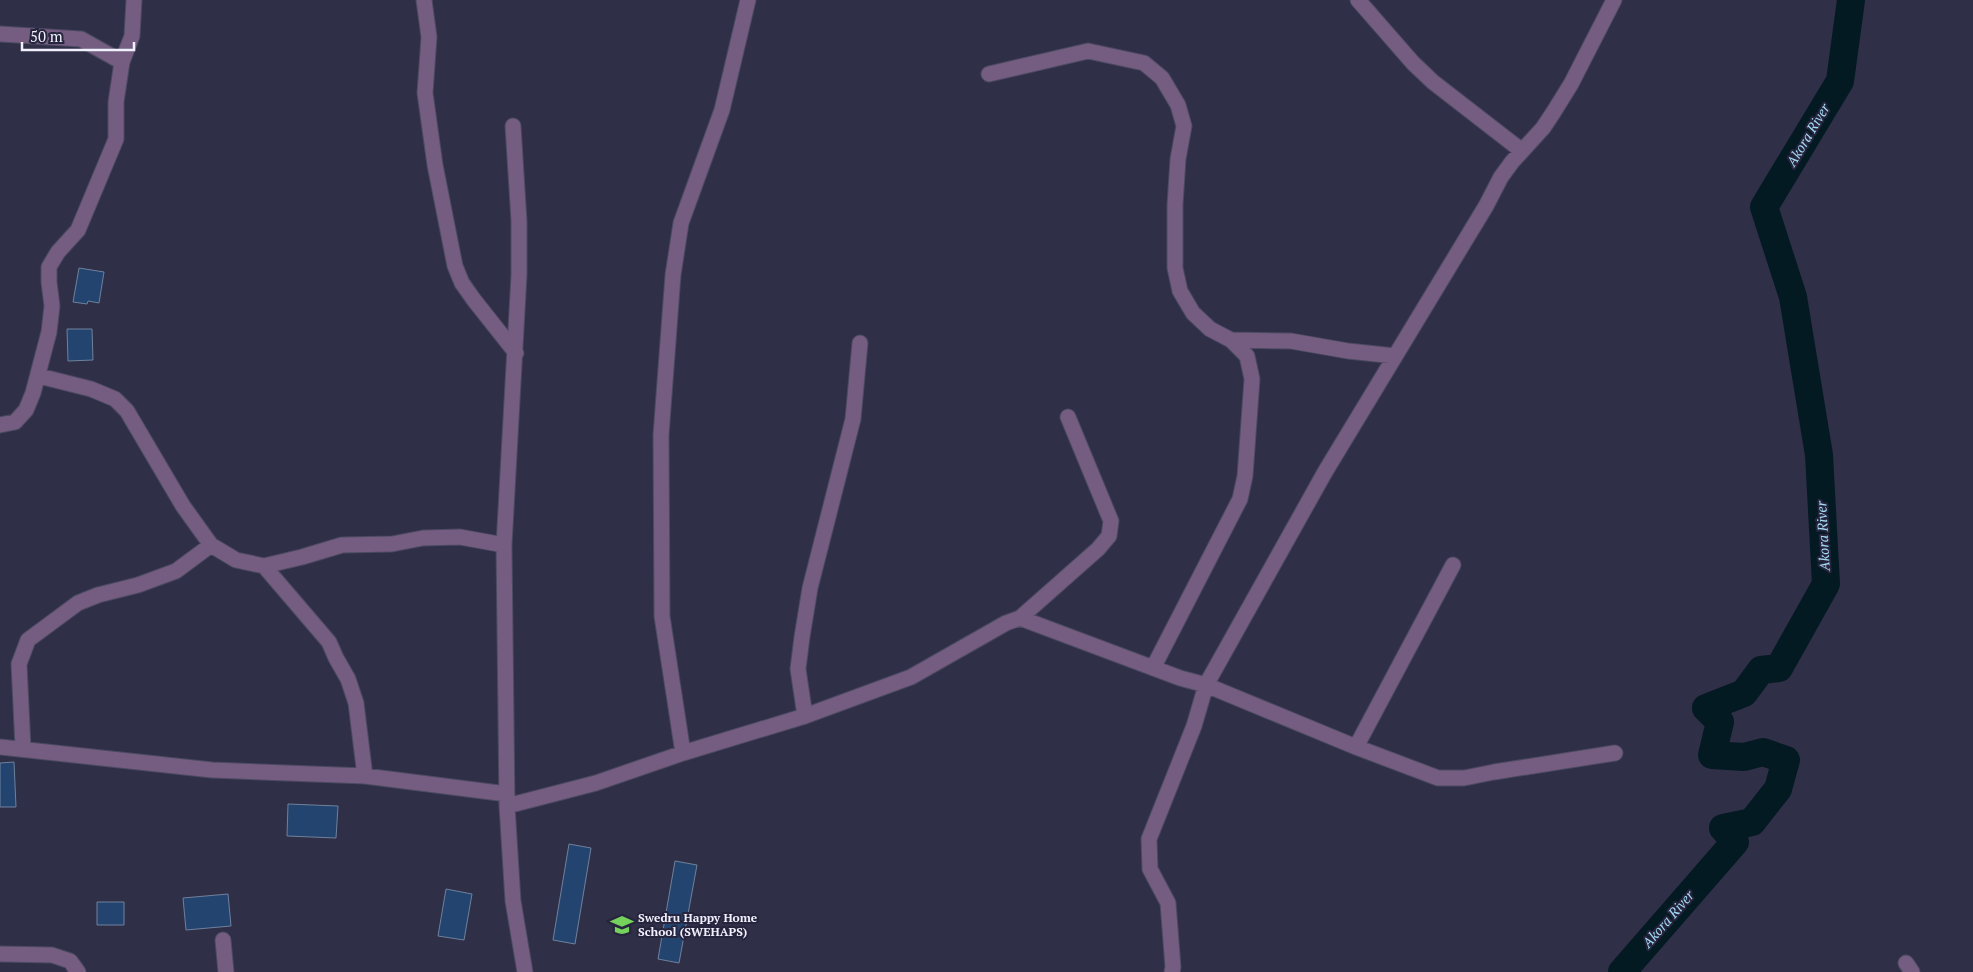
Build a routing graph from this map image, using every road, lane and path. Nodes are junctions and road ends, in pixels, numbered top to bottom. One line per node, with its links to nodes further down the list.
1 (134, 0): 7 (street)
2 (424, 0): 13 (street)
3 (748, 0): 29 (street)
4 (1358, 0): 10 (street)
5 (1614, 0): 10 (street)
6 (0, 34): 7 (street)
7 (122, 62): 15 (street)
8 (989, 74): 11 (street)
9 (512, 126): 13 (street)
10 (1522, 151): 14 (street)
11 (1231, 340): 14 (street); 23 (street)
12 (860, 343): 25 (street)
13 (516, 353): 19 (street)
14 (1395, 356): 24 (street)
15 (39, 376): 17 (street); 18 (street)
16 (1068, 417): 22 (street)
17 (0, 425)
18 (211, 545): 21 (street); 28 (street)
19 (504, 545): 21 (street); 32 (street)
20 (1453, 565): 27 (street)
21 (264, 566): 31 (street)
22 (1020, 618): 23 (street); 25 (street)
23 (1153, 668): 24 (street)
24 (1206, 685): 27 (street); 38 (street)
25 (806, 716): 29 (street)
26 (0, 747): 28 (street)
27 (1356, 747): 30 (street)
28 (23, 748): 31 (street)
29 (683, 753): 32 (street)
30 (1616, 753)
31 (365, 776): 32 (street)
32 (507, 800): 37 (street)
33 (222, 940): 36 (street)
34 (0, 954): 35 (street)
35 (78, 972)
36 (226, 972)
37 (525, 972)
38 (1172, 972)

